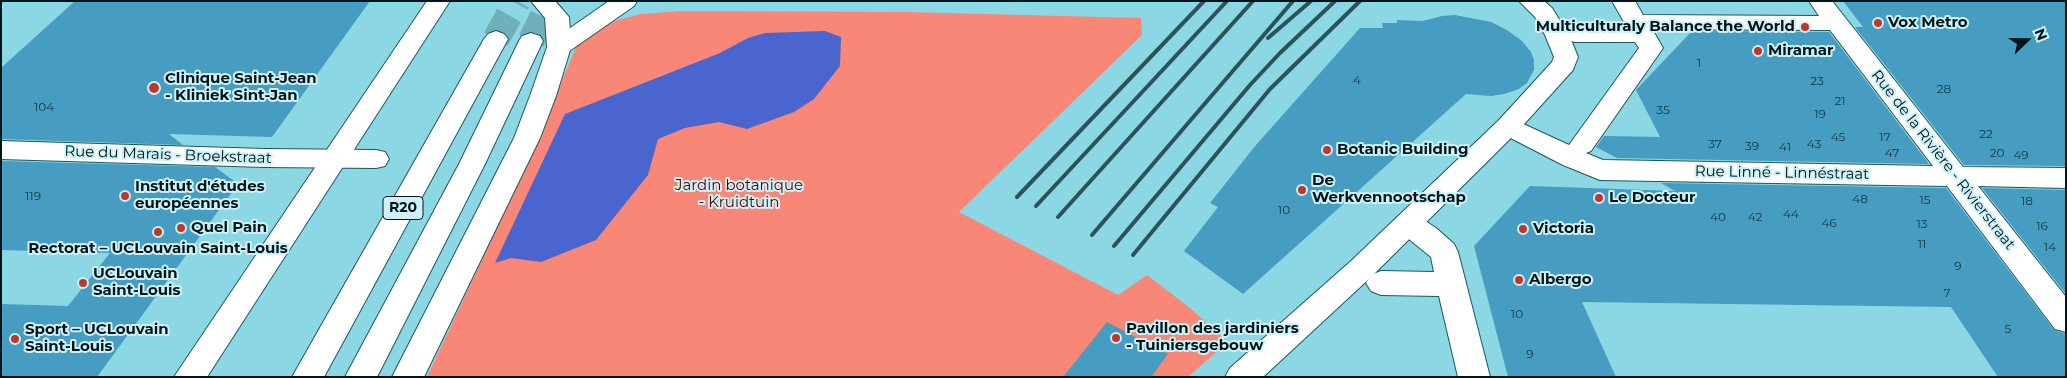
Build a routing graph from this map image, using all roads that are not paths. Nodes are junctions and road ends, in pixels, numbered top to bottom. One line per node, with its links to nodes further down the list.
1 (439, 1): 15 (main road)
2 (542, 1): 11 (main road)
3 (626, 1): 11 (main road)
4 (1530, 1): 12 (main road)
5 (1623, 1): 7 (main road)
6 (1825, 12): 7 (main road); 17 (main road, Rue de la Rivière - Rivierstraat)
7 (1640, 28): 8 (main road); 13 (main road)
8 (1575, 34)
9 (496, 39): 24 (main road, R20)
10 (531, 41): 25 (main road, R20)
11 (559, 47): 26 (main road)
12 (1508, 126): 17 (main road, Rue Linné - Linnéstraat); 19 (main road)
13 (1582, 145)
14 (1, 150): 15 (main road, Rue du Marais - Broekstraat)
15 (335, 158): 16 (main road, Rue du Marais - Broekstraat); 23 (main road)
16 (376, 158)
17 (1956, 176): 18 (main road, Rue Linné - Linnéstraat); 22 (main road, Rue de la Rivière - Rivierstraat)
18 (2066, 178)
19 (1409, 224): 27 (main road); 28 (main road)
20 (1381, 283): 21 (main road)
21 (1441, 284)
22 (2066, 320)
23 (190, 377)
24 (308, 377)
25 (361, 377)
26 (408, 377)
27 (1241, 377)
28 (1474, 377)

